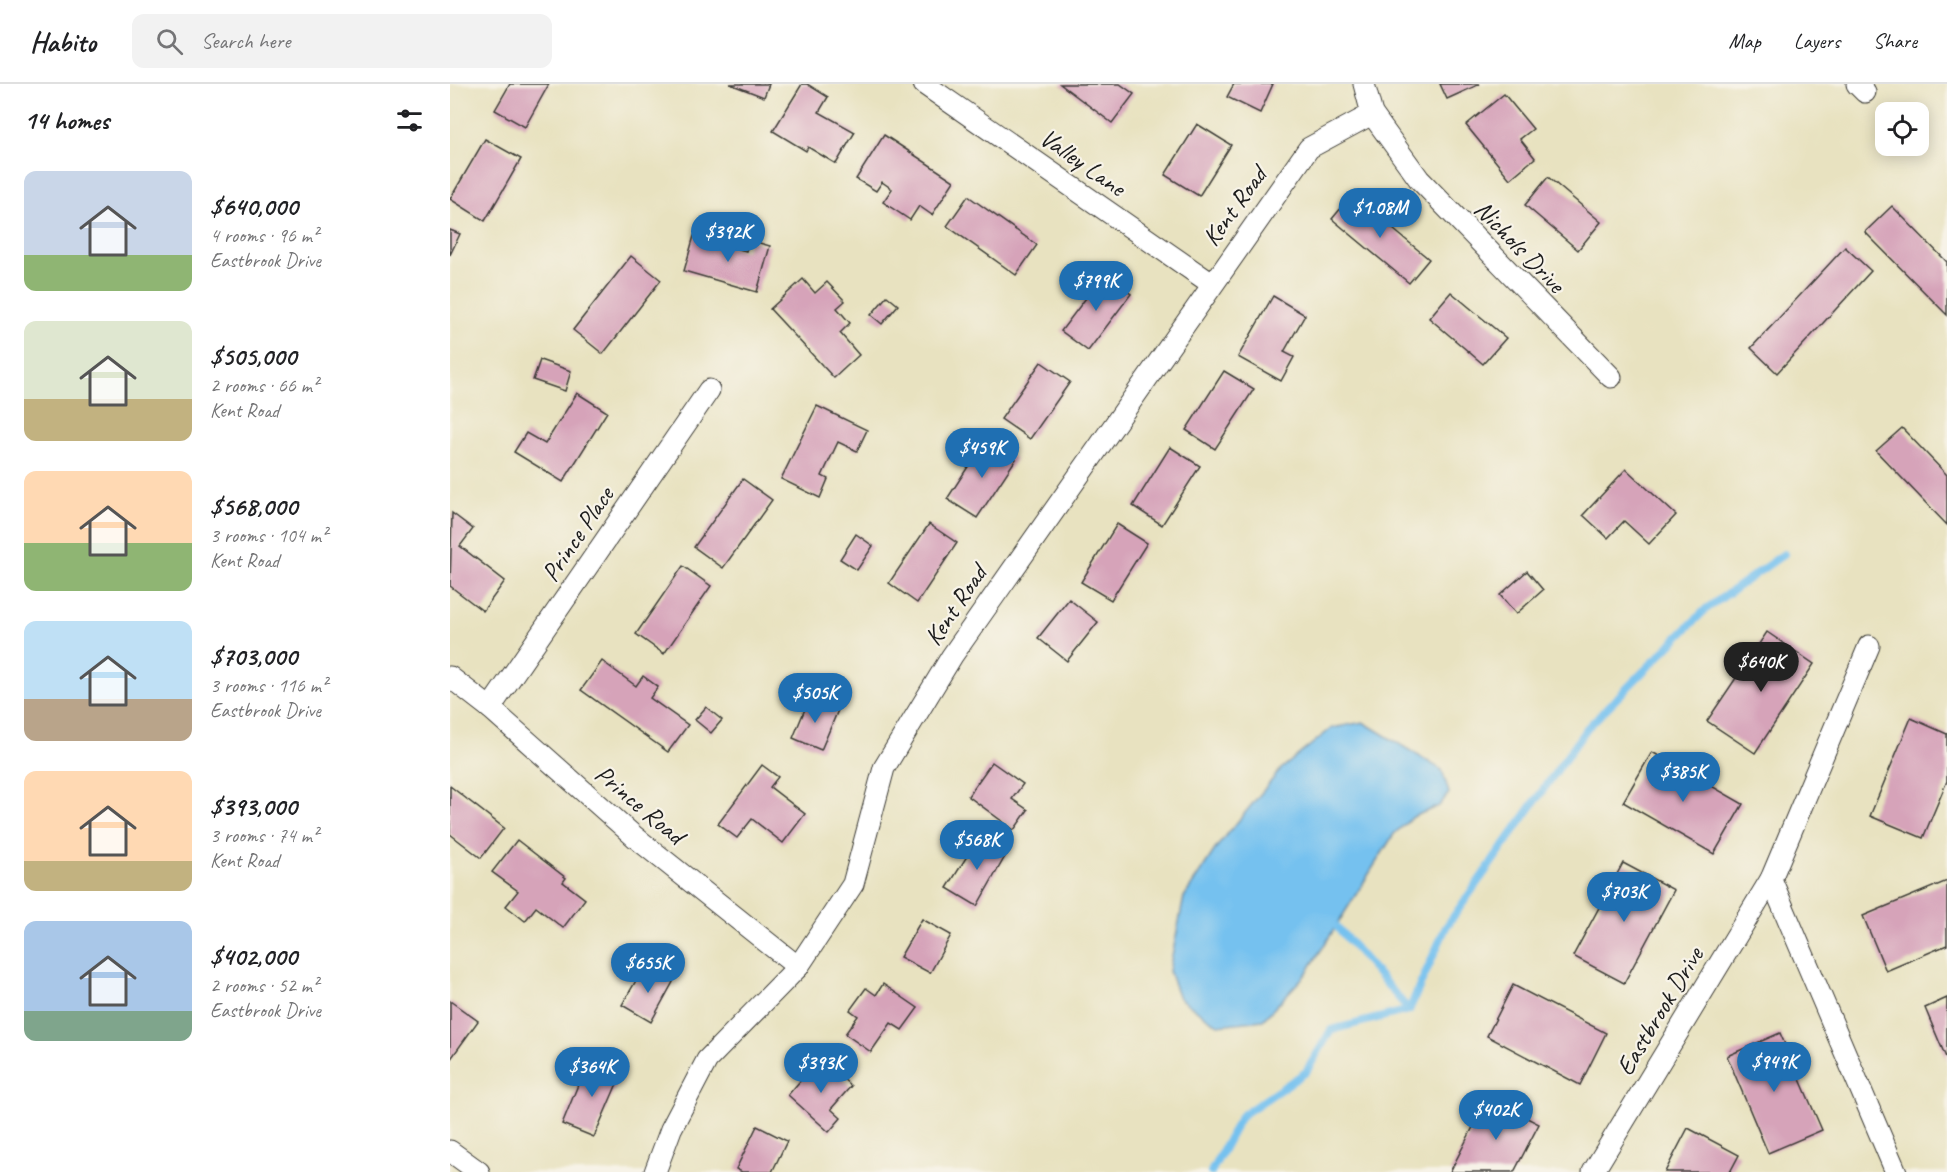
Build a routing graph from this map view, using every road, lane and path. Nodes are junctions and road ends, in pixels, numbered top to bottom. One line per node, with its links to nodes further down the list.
1 (924, 84): 4 (street, Valley Lane)
2 (1364, 84): 3 (street, Nichols Drive)
3 (1372, 114): 4 (street, Kent Road); 5 (street, Nichols Drive)
4 (1212, 284): 11 (street, Kent Road)
5 (1611, 377)
6 (709, 390): 9 (street, Prince Place)
7 (1869, 646): 10 (street, Eastbrook Drive)
8 (450, 677): 9 (street, Prince Road)
9 (490, 708): 11 (street, Prince Road)
10 (1771, 879): 15 (street, Eastbrook Drive); 16 (street)
11 (798, 967): 14 (street, Kent Road)
12 (450, 1151): 13 (street)
13 (479, 1172)
14 (655, 1172)
15 (1593, 1172)
16 (1896, 1172)

